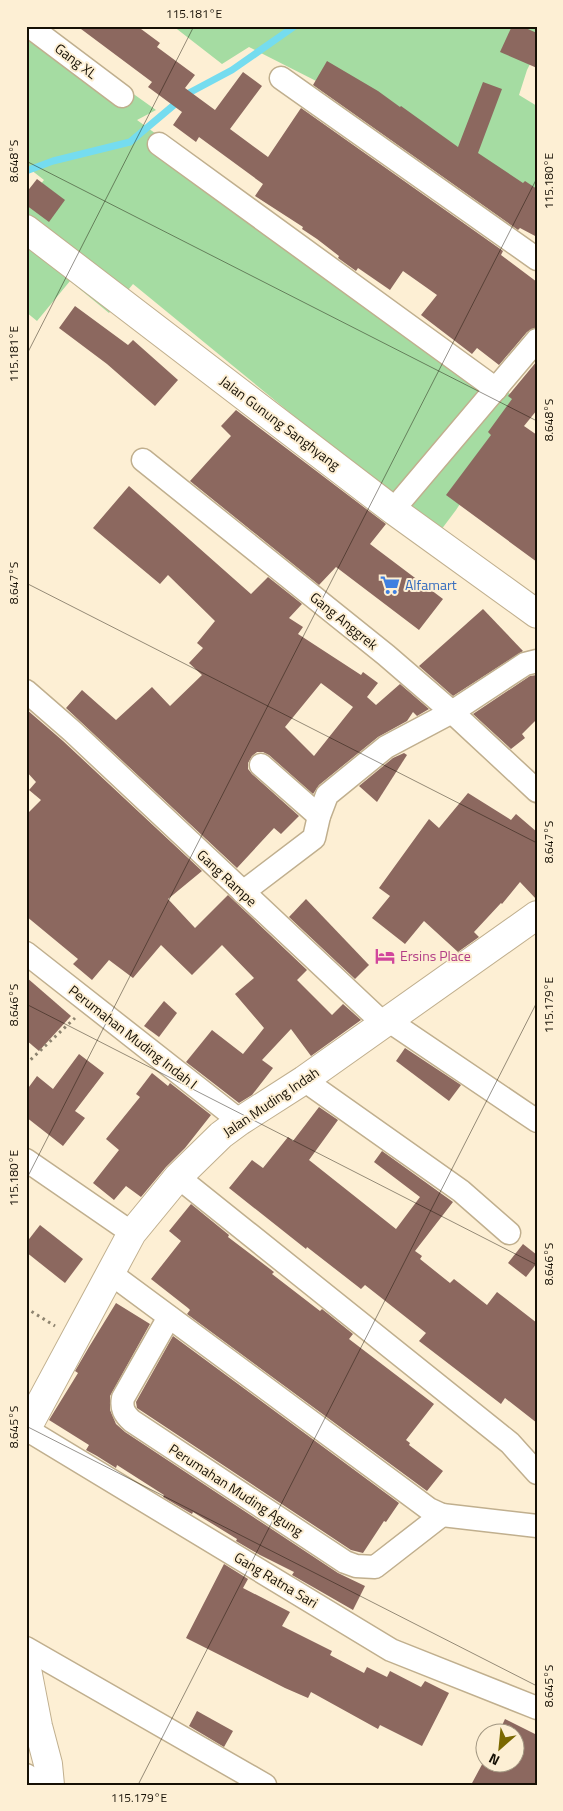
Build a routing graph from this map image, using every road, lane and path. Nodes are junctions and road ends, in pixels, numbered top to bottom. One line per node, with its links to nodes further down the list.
1 (29, 26): 3 (street, Gang XL)
2 (280, 78): 6 (street)
3 (122, 96)
4 (159, 144): 8 (street)
5 (26, 229): 10 (street, Jalan Gunung Sanghyang)
6 (537, 259)
7 (537, 340): 8 (street)
8 (496, 389): 10 (street)
9 (143, 460): 14 (street, Gang Anggrek)
10 (394, 510): 11 (street, Jalan Gunung Sanghyang)
11 (537, 614)
12 (537, 661): 14 (street)
13 (26, 691): 18 (street, Gang Rampe)
14 (452, 712): 16 (street, Gang Anggrek); 17 (street)
15 (262, 765): 17 (street)
16 (537, 791)
17 (319, 816): 18 (street)
18 (244, 892): 22 (street, Gang Rampe)
19 (534, 920): 22 (street, Jalan Muding Indah)
20 (26, 953): 21 (street, Perumahan Muding Indah I)
21 (90, 1004): 23 (path); 25 (street, Perumahan Muding Indah I)
22 (386, 1023): 24 (street, Jalan Muding Indah); 26 (street, Gang Rampe)
23 (26, 1064)
24 (304, 1080): 25 (street, Jalan Muding Indah); 30 (street)
25 (240, 1121): 28 (street, Jalan Muding Indah)
26 (537, 1121)
27 (26, 1160): 29 (street)
28 (178, 1176): 29 (street, Jalan Muding Indah); 36 (street)
29 (132, 1233): 31 (street, Jalan Muding Indah)
30 (509, 1233)
31 (110, 1273): 33 (street); 34 (street, Jalan Muding Indah)
32 (26, 1308): 34 (path)
33 (169, 1317): 37 (street); 37 (street, Perumahan Muding Agung)
34 (75, 1337): 35 (street, Jalan Muding Indah)
35 (26, 1430): 41 (street, Gang Ratna Sari)
36 (537, 1473)
37 (442, 1515): 38 (street)
38 (537, 1526)
39 (26, 1648): 45 (street)
40 (26, 1664): 44 (street)
41 (537, 1708)
42 (26, 1775): 43 (street)
43 (43, 1785)
44 (50, 1785)
45 (265, 1785)

